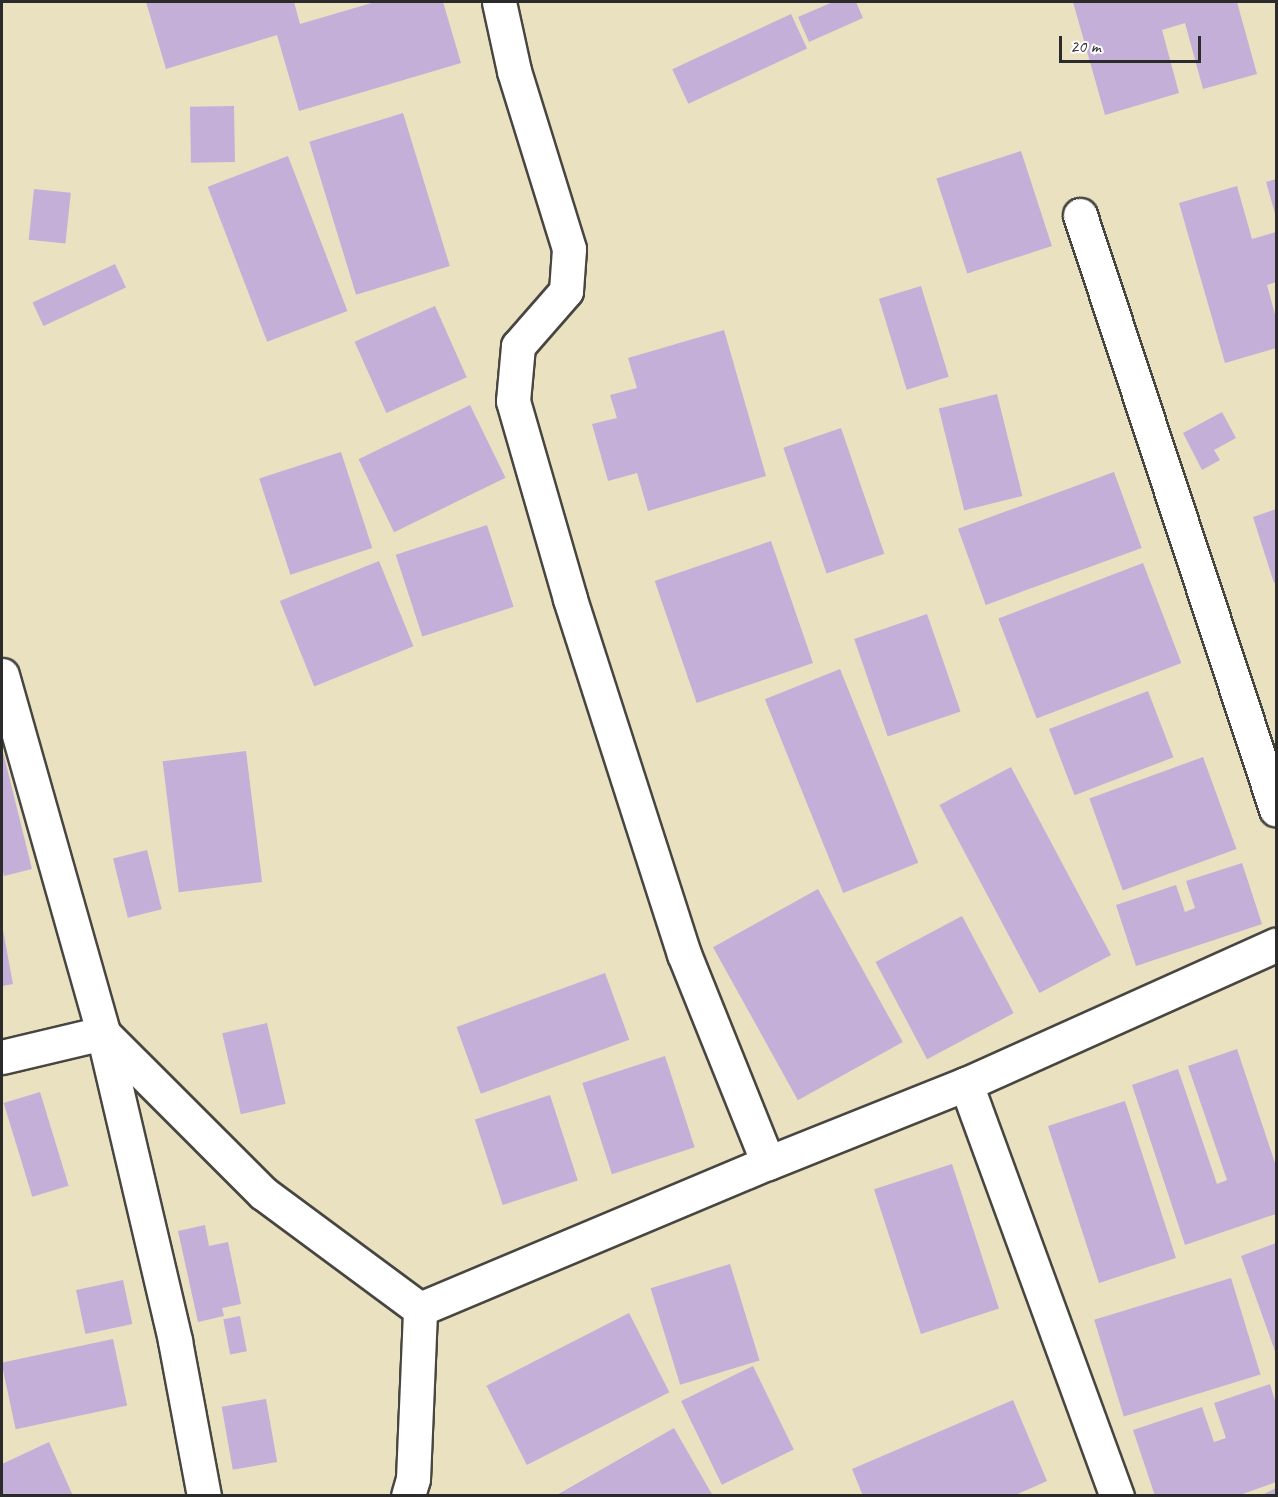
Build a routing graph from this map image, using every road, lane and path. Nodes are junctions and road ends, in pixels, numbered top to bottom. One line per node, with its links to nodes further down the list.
1 (499, 2): 9 (street)
2 (1080, 215): 4 (street)
3 (2, 675): 6 (street)
4 (1276, 809)
5 (1276, 945): 8 (street)
6 (103, 1034): 7 (street); 10 (street); 11 (street)
7 (2, 1058)
8 (966, 1084): 9 (street); 13 (street)
9 (768, 1162): 10 (street)
10 (420, 1309): 12 (street)
11 (204, 1496)
12 (408, 1496)
13 (1118, 1496)

